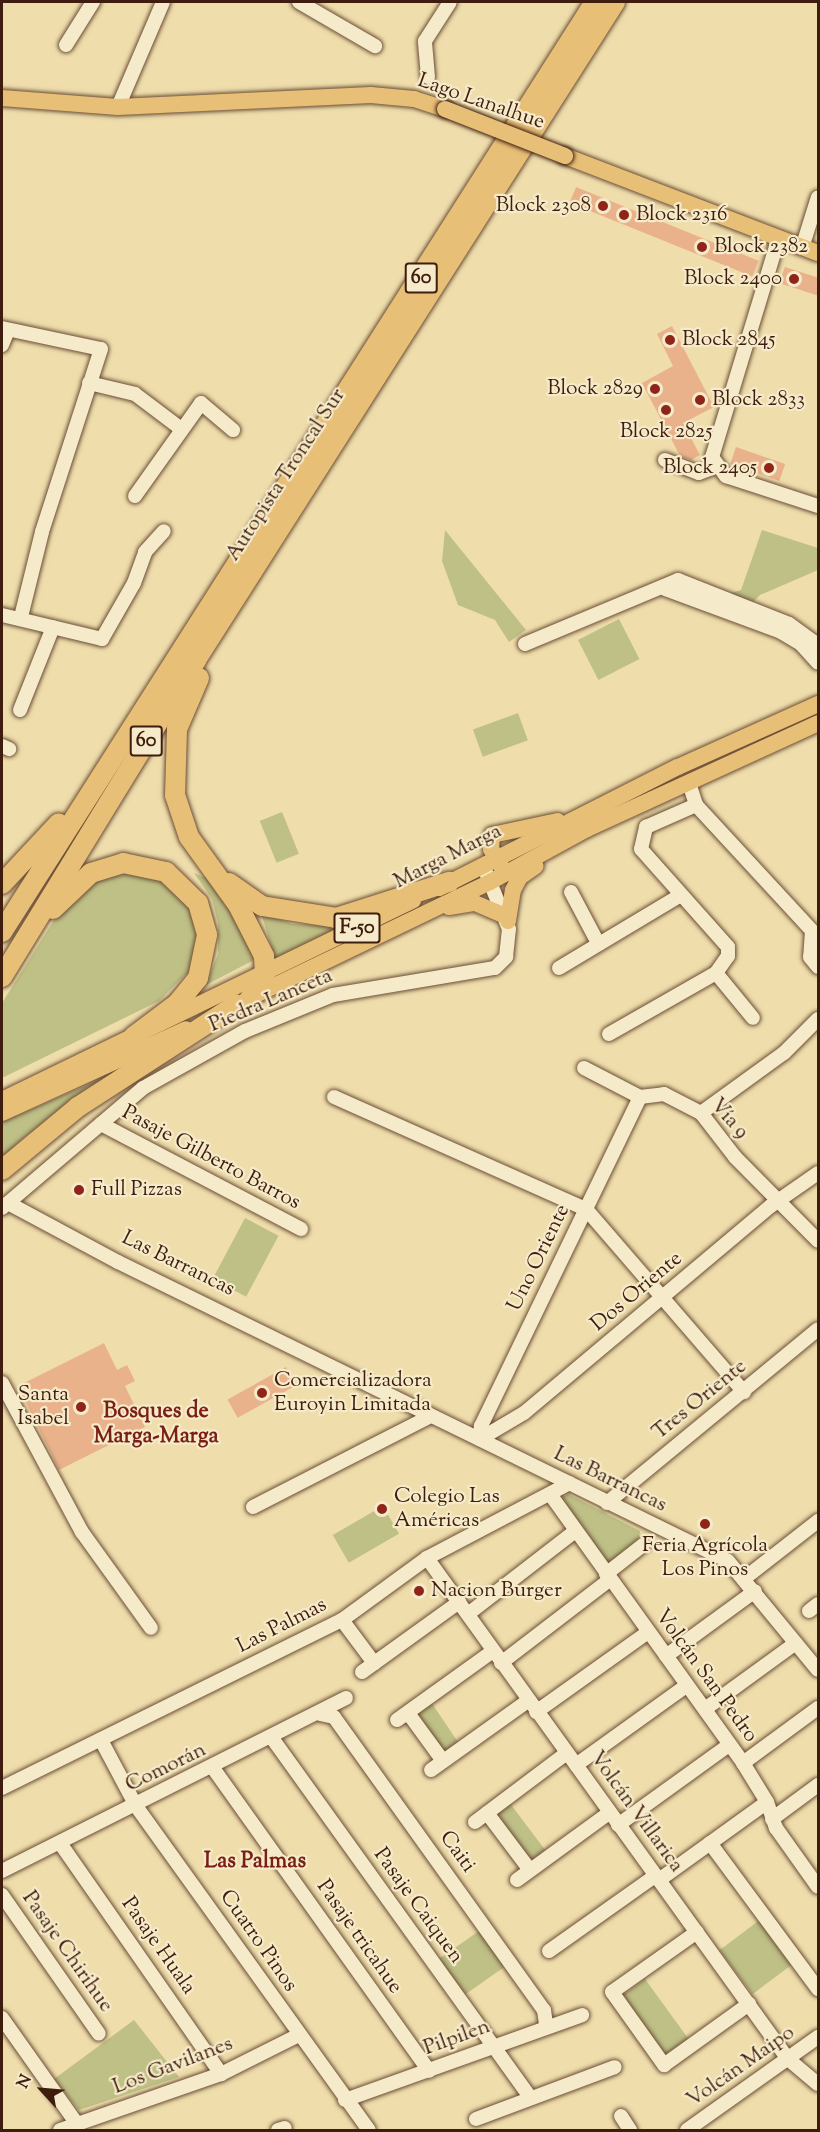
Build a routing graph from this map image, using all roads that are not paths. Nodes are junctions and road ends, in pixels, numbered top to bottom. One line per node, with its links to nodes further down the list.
1 (93, 2): 7 (street)
2 (164, 2): 11 (street)
3 (299, 2): 8 (street)
4 (450, 2): 9 (street)
5 (595, 2): 36 (highway, Autopista Troncal Sur / 60)
6 (615, 2): 24 (highway, Autopista Troncal Sur / 60)
7 (66, 45)
8 (375, 46)
9 (428, 77)
10 (2, 98): 11 (main road, Lago Lanalhue)
11 (118, 107): 13 (main road, Lago Lanalhue, bridge)
12 (819, 197): 14 (street)
13 (778, 240): 14 (main road, Lago Lanalhue); 21 (street)
14 (810, 250)
15 (5, 329): 16 (street); 17 (street)
16 (2, 345)
17 (89, 383): 18 (street); 28 (street)
18 (180, 428): 19 (street); 22 (street)
19 (233, 430)
20 (665, 460): 21 (street)
21 (715, 467): 23 (street)
22 (135, 496)
23 (819, 506)
24 (279, 528): 40 (highway); 53 (highway, Autopista Troncal Sur / 60)
25 (164, 531): 29 (street)
26 (665, 589): 30 (street); 31 (street); 32 (street)
27 (2, 615): 28 (street)
28 (21, 617): 29 (street)
29 (53, 627): 34 (street)
30 (525, 644)
31 (819, 645)
32 (819, 663)
33 (819, 704): 39 (main road, Marga Marga / F-50)
34 (20, 710)
35 (819, 723): 37 (main road, Marga Marga / F-50)
36 (116, 750): 45 (highway); 50 (highway, Autopista Troncal Sur / 60)
37 (682, 786): 38 (street); 39 (main road, Marga Marga / F-50)
38 (691, 806): 47 (street); 51 (street)
39 (580, 824): 41 (main road, Marga Marga / F-50); 41 (main road); 42 (main road, Marga Marga / F-50); 49 (main road)
40 (205, 862): 43 (highway); 57 (highway)
41 (489, 862): 42 (main road); 43 (main road, Marga Marga / F-50); 44 (street, Piedra Lanceta)
42 (507, 872): 44 (main road, Marga Marga / F-50)
43 (449, 882): 57 (main road, Marga Marga / F-50)
44 (490, 882): 48 (main road, Marga Marga / F-50); 49 (street, Piedra Lanceta)
45 (2, 884)
46 (571, 892): 52 (street)
47 (681, 895): 52 (street); 56 (street)
48 (430, 911): 49 (main road); 59 (main road, Marga Marga / F-50)
49 (507, 919): 70 (street, Piedra Lanceta)
50 (2, 932)
51 (815, 934): 54 (street)
52 (598, 943): 55 (street)
53 (15, 956): 58 (highway, Autopista Troncal Sur / 60); 63 (highway)
54 (819, 967)
55 (559, 968)
56 (716, 973): 60 (street); 62 (street)
57 (265, 974): 59 (highway); 63 (main road, Marga Marga / F-50)
58 (2, 977)
59 (244, 1001): 68 (main road, Marga Marga / F-50); 71 (highway)
60 (753, 1018)
61 (819, 1019): 69 (street)
62 (609, 1034)
63 (133, 1037): 67 (main road, Marga Marga / F-50)
64 (584, 1068): 66 (street, Vía 9)
65 (334, 1097): 75 (street)
66 (640, 1097): 69 (street, Vía 9); 75 (street, Uno Oriente)
67 (2, 1101)
68 (2, 1113)
69 (701, 1113): 73 (street, Vía 9)
70 (101, 1124): 74 (street, Piedra Lanceta); 76 (street, Pasaje Gilberto Barros)
71 (2, 1170)
72 (819, 1173): 73 (street, Dos Oriente)
73 (782, 1200): 77 (street, Vía 9); 78 (street, Dos Oriente)
74 (5, 1206): 82 (street, Las Barrancas)
75 (586, 1209): 78 (street); 83 (street, Uno Oriente)
76 (301, 1229)
77 (819, 1241)
78 (662, 1299): 81 (street); 83 (street, Dos Oriente)
79 (819, 1329): 81 (street, Tres Oriente)
80 (2, 1383): 98 (street)
81 (744, 1392): 86 (street, Tres Oriente)
82 (431, 1416): 83 (street, Las Barrancas); 87 (street)
83 (480, 1439): 84 (street, Las Barrancas)
84 (570, 1483): 85 (street, Las Palmas); 86 (street, Las Barrancas)
85 (550, 1494): 89 (street, Volcán San Pedro); 91 (street, Las Palmas)
86 (607, 1503): 93 (street, Las Barrancas)
87 (253, 1508)
88 (819, 1521): 93 (street)
89 (574, 1532): 92 (street, Volcán San Pedro); 96 (street)
90 (643, 1545): 92 (street)
91 (427, 1558): 95 (street, Volcán Villarica); 97 (street, Las Palmas)
92 (607, 1577): 99 (street, Volcán San Pedro); 104 (street)
93 (745, 1578): 94 (street, Las Barrancas)
94 (755, 1591): 100 (street, Las Barrancas); 102 (street)
95 (459, 1602): 96 (street, Volcán Villarica); 103 (street)
96 (468, 1614): 101 (street, Volcán Villarica)
97 (342, 1620): 103 (street); 114 (street, Las Palmas)
98 (151, 1628)
99 (648, 1632): 102 (street, Volcán San Pedro); 109 (street)
100 (796, 1643): 105 (street, Las Barrancas); 111 (street)
101 (494, 1651): 104 (street, Volcán Villarica); 117 (street)
102 (666, 1656): 107 (street, Volcán San Pedro)
103 (374, 1663): 106 (street)
104 (501, 1664): 109 (street, Volcán Villarica)
105 (819, 1670)
106 (362, 1672)
107 (686, 1686): 111 (street, Volcán San Pedro); 119 (street)
108 (346, 1698): 112 (street, Comorán)
109 (532, 1706): 116 (street, Volcán Villarica); 117 (street)
110 (819, 1708): 118 (street)
111 (705, 1709): 115 (street, Volcán San Pedro)
112 (320, 1714): 113 (street, Comorán); 147 (street, Caiti)
113 (272, 1738): 120 (street, Comorán); 151 (street, Pasaje Caiquen)
114 (102, 1742): 123 (street, Las Palmas); 125 (street, Cuatro Pinos)
115 (729, 1745): 118 (street, Volcán San Pedro); 130 (street)
116 (567, 1753): 119 (street, Volcán Villarica); 126 (street)
117 (443, 1761): 121 (street)
118 (743, 1763): 124 (street, Volcán San Pedro)
119 (576, 1765): 127 (street, Volcán Villarica)
120 (213, 1768): 125 (street, Comorán); 154 (street, Pasaje tricahue)
121 (431, 1770)
122 (819, 1785): 128 (street)
123 (2, 1788)
124 (767, 1802): 128 (street, Volcán San Pedro); 132 (street)
125 (136, 1806): 131 (street, Comorán); 149 (street, Cuatro Pinos)
126 (487, 1813): 129 (street); 134 (street)
127 (609, 1813): 130 (street, Volcán Villarica); 134 (street)
128 (772, 1819): 135 (street, Volcán San Pedro)
129 (475, 1822)
130 (618, 1826): 137 (street, Volcán Villarica)
131 (60, 1843): 136 (street, Comorán); 155 (street, Pasaje Huala)
132 (710, 1843): 137 (street); 143 (street)
133 (819, 1862): 135 (street)
134 (530, 1870): 138 (street)
135 (806, 1870): 139 (street, Volcán San Pedro)
136 (2, 1871)
137 (657, 1878): 141 (street, Volcán Villarica); 142 (street)
138 (517, 1880)
139 (819, 1887)
140 (2, 1895): 148 (street, Pasaje Chirihue)
141 (697, 1932): 144 (street, Volcán Villarica); 144 (street)
142 (549, 1951)
143 (819, 1989)
144 (749, 2004): 152 (street, Volcán Villarica)
145 (582, 2015): 147 (street, Pilpilen)
146 (2, 2018): 161 (street)
147 (546, 2025): 151 (street, Pilpilen)
148 (99, 2034)
149 (299, 2035): 155 (street, Los Gavilanes); 158 (street, Cuatro Pinos)
150 (819, 2037): 152 (street, Volcán Maipo)
151 (493, 2048): 154 (street, Pilpilen); 157 (street, Pasaje Caiquen)
152 (788, 2059): 156 (street, Volcán Villarica); 165 (street, Volcán Maipo)
153 (615, 2067): 157 (street)
154 (429, 2071): 158 (street, Pilpilen)
155 (221, 2074): 161 (street, Los Gavilanes)
156 (819, 2084)
157 (531, 2098): 160 (street)
158 (345, 2100): 163 (street, Cuatro Pinos)
159 (621, 2116): 164 (street)
160 (476, 2119)
161 (77, 2124): 162 (street, Los Gavilanes)
162 (60, 2130)
163 (369, 2130)
164 (630, 2130)
165 (687, 2130)

